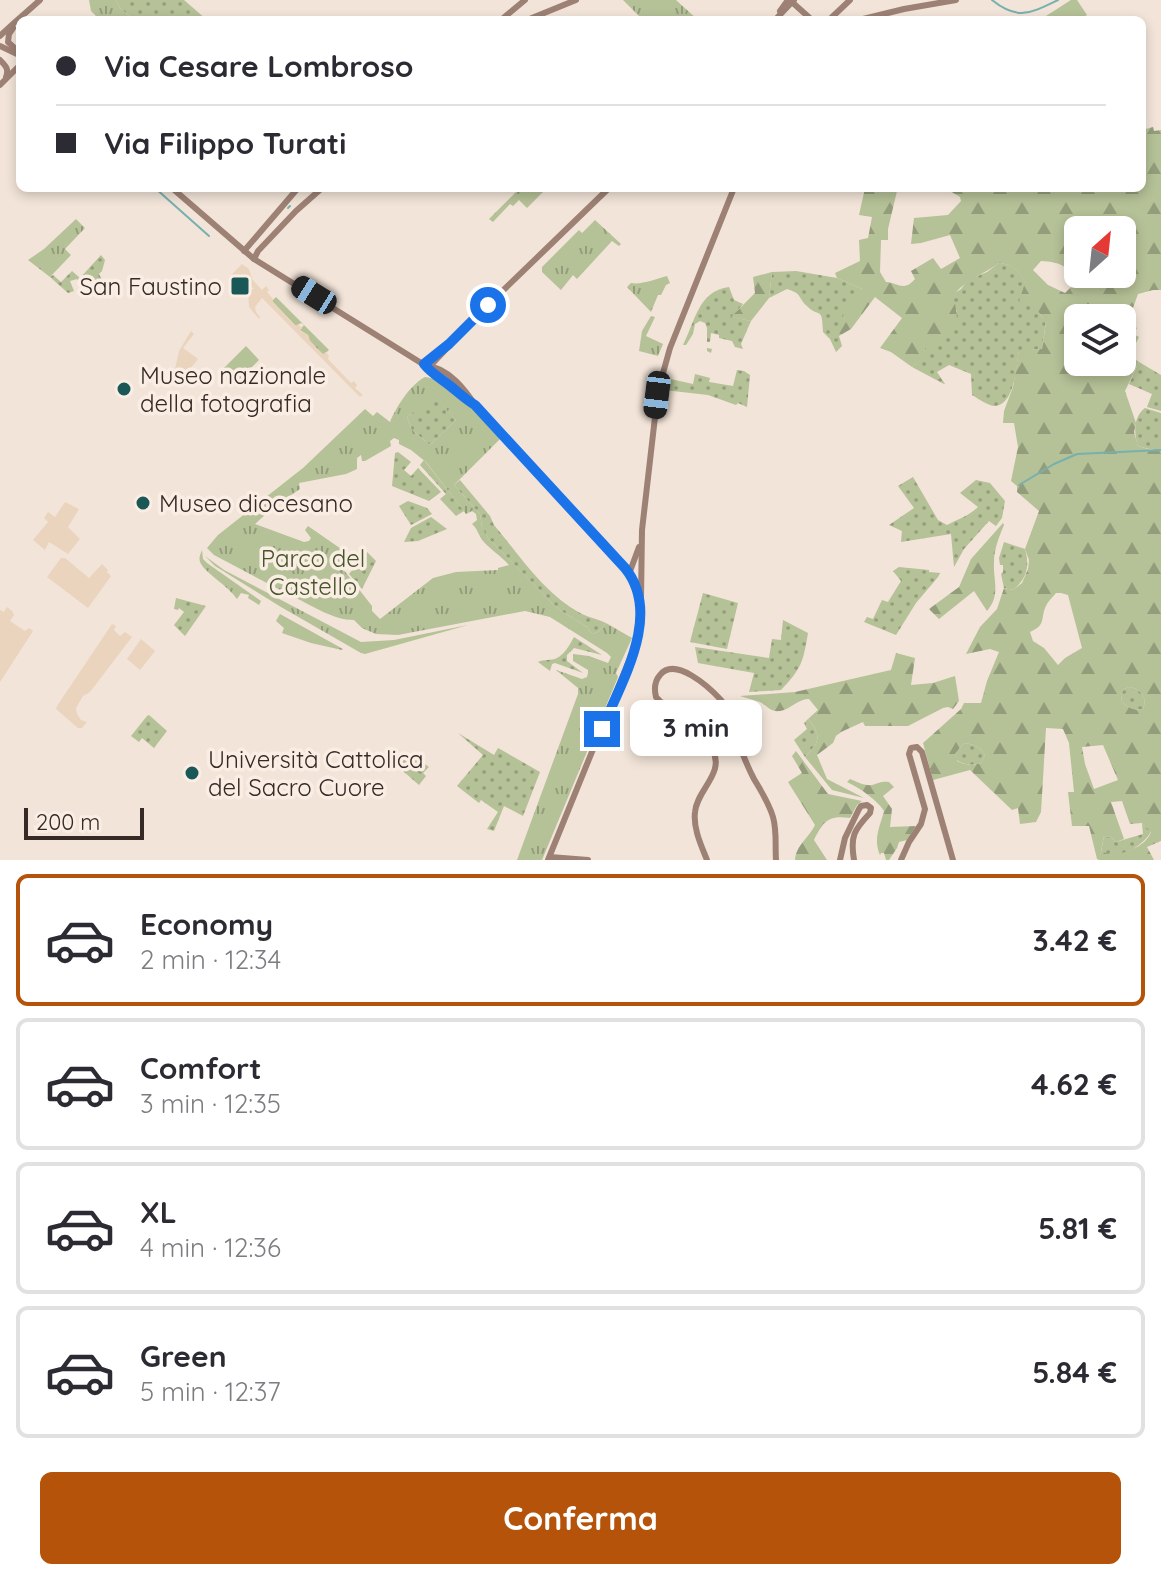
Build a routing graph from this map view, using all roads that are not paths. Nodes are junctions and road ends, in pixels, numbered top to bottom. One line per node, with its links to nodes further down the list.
1 (40, 0): 7 (street)
2 (576, 0): 9 (street)
3 (850, 0): 11 (street)
4 (956, 0): 12 (street)
5 (792, 1): 10 (street)
6 (523, 2): 8 (street)
7 (22, 16)
8 (506, 16)
9 (537, 16)
10 (808, 16)
11 (833, 16)
12 (875, 16)
13 (16, 19): 15 (street)
14 (16, 23): 16 (street)
15 (0, 36)
16 (16, 50)
17 (0, 60): 18 (street)
18 (2, 83)
19 (177, 192): 24 (street)
20 (295, 192): 24 (street)
21 (317, 192): 25 (street)
22 (605, 192): 26 (street)
23 (732, 192): 27 (street)
24 (244, 251): 25 (street)
25 (254, 259): 26 (street)
26 (425, 365): 28 (street)
27 (641, 543): 29 (street); 31 (street)
28 (616, 558): 29 (street); 30 (street)
29 (635, 560): 30 (street)
30 (629, 574): 31 (street)
31 (640, 602): 32 (street)
32 (549, 859): 33 (street)
33 (588, 860)
34 (707, 860): 35 (street)
35 (776, 860)
36 (840, 860): 37 (street)
37 (854, 860)
38 (901, 860): 39 (street)
39 (953, 860)

